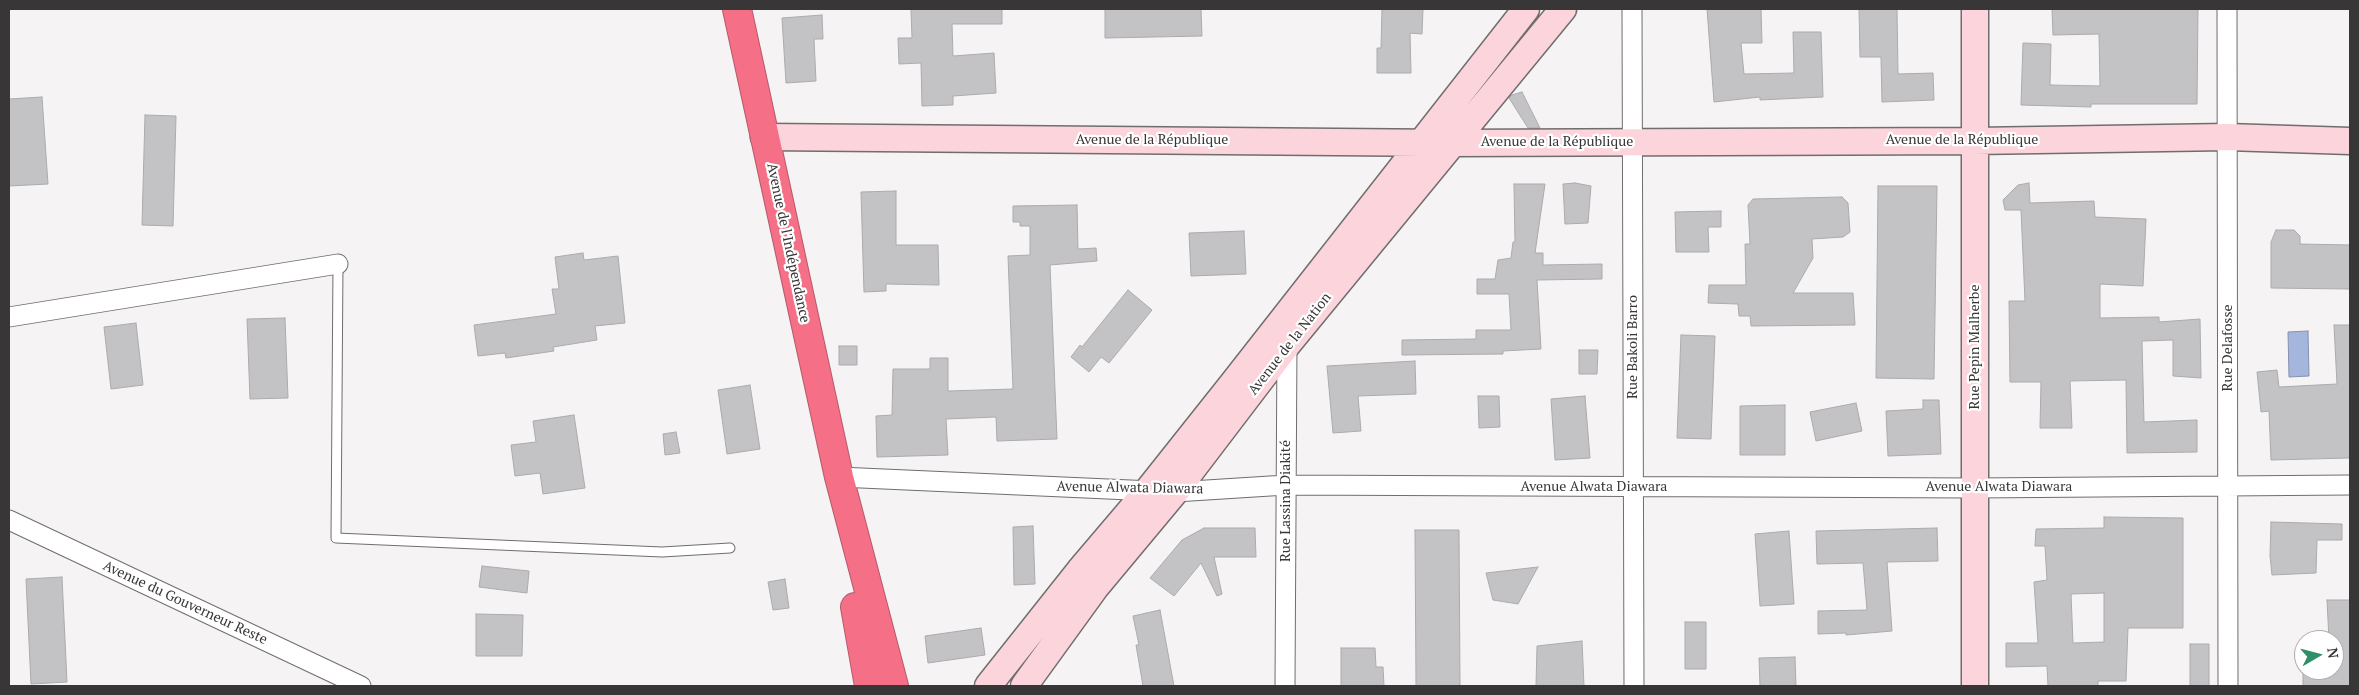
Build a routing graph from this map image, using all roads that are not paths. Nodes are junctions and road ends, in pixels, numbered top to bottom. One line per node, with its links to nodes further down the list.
1 (737, 9): 7 (highway, Avenue de l'Indépendance)
2 (1526, 9): 11 (street, Avenue de la Nation)
3 (1563, 9): 13 (street, Avenue de la Nation)
4 (1632, 9): 12 (street, Rue Bakoli Barro)
5 (1975, 9): 9 (street, Rue Pepin Malherbe)
6 (2227, 9): 8 (street, Rue Delafosse)
7 (764, 137): 11 (street, Avenue de la République); 18 (highway, Avenue de l'Indépendance)
8 (2227, 137): 9 (street, Avenue de la République); 10 (street, Avenue de la République); 19 (street, Rue Delafosse)
9 (1975, 140): 12 (street, Avenue de la République); 23 (street, Rue Pepin Malherbe)
10 (2350, 141)
11 (1422, 142): 13 (street, Avenue de la République); 15 (street, Avenue de la Nation)
12 (1633, 142): 13 (street, Avenue de la République); 22 (street, Rue Bakoli Barro)
13 (1451, 143): 17 (street, Avenue de la Nation)
14 (338, 264): 16 (street); 27 (lane)
15 (1287, 315): 17 (street, Rue Lassina Diakité); 24 (street, Avenue de la Nation)
16 (9, 317)
17 (1287, 345): 20 (street, Rue Lassina Diakité); 25 (street, Avenue de la Nation)
18 (839, 477): 24 (street, Avenue Alwata Diawara); 29 (highway, Avenue de l'Indépendance); 30 (highway, Avenue de l'Indépendance)
19 (2229, 484): 21 (street, Avenue Alwata Diawara); 23 (street, Avenue Alwata Diawara); 36 (street, Rue Delafosse)
20 (1286, 485): 22 (street, Avenue Alwata Diawara); 25 (street, Avenue Alwata Diawara); 33 (street, Rue Lassina Diakité)
21 (2350, 485)
22 (1633, 487): 23 (street, Avenue Alwata Diawara); 34 (street, Rue Bakoli Barro)
23 (1975, 488): 35 (street, Rue Pepin Malherbe)
24 (1148, 490): 25 (street, Avenue Alwata Diawara); 31 (street, Avenue de la Nation)
25 (1175, 492): 32 (street, Avenue de la Nation)
26 (9, 520): 28 (street, Avenue du Gouverneur Reste)
27 (730, 548)
28 (361, 686)
29 (869, 686)
30 (894, 686)
31 (988, 686)
32 (1024, 686)
33 (1285, 686)
34 (1634, 686)
35 (1975, 686)
36 (2228, 686)

